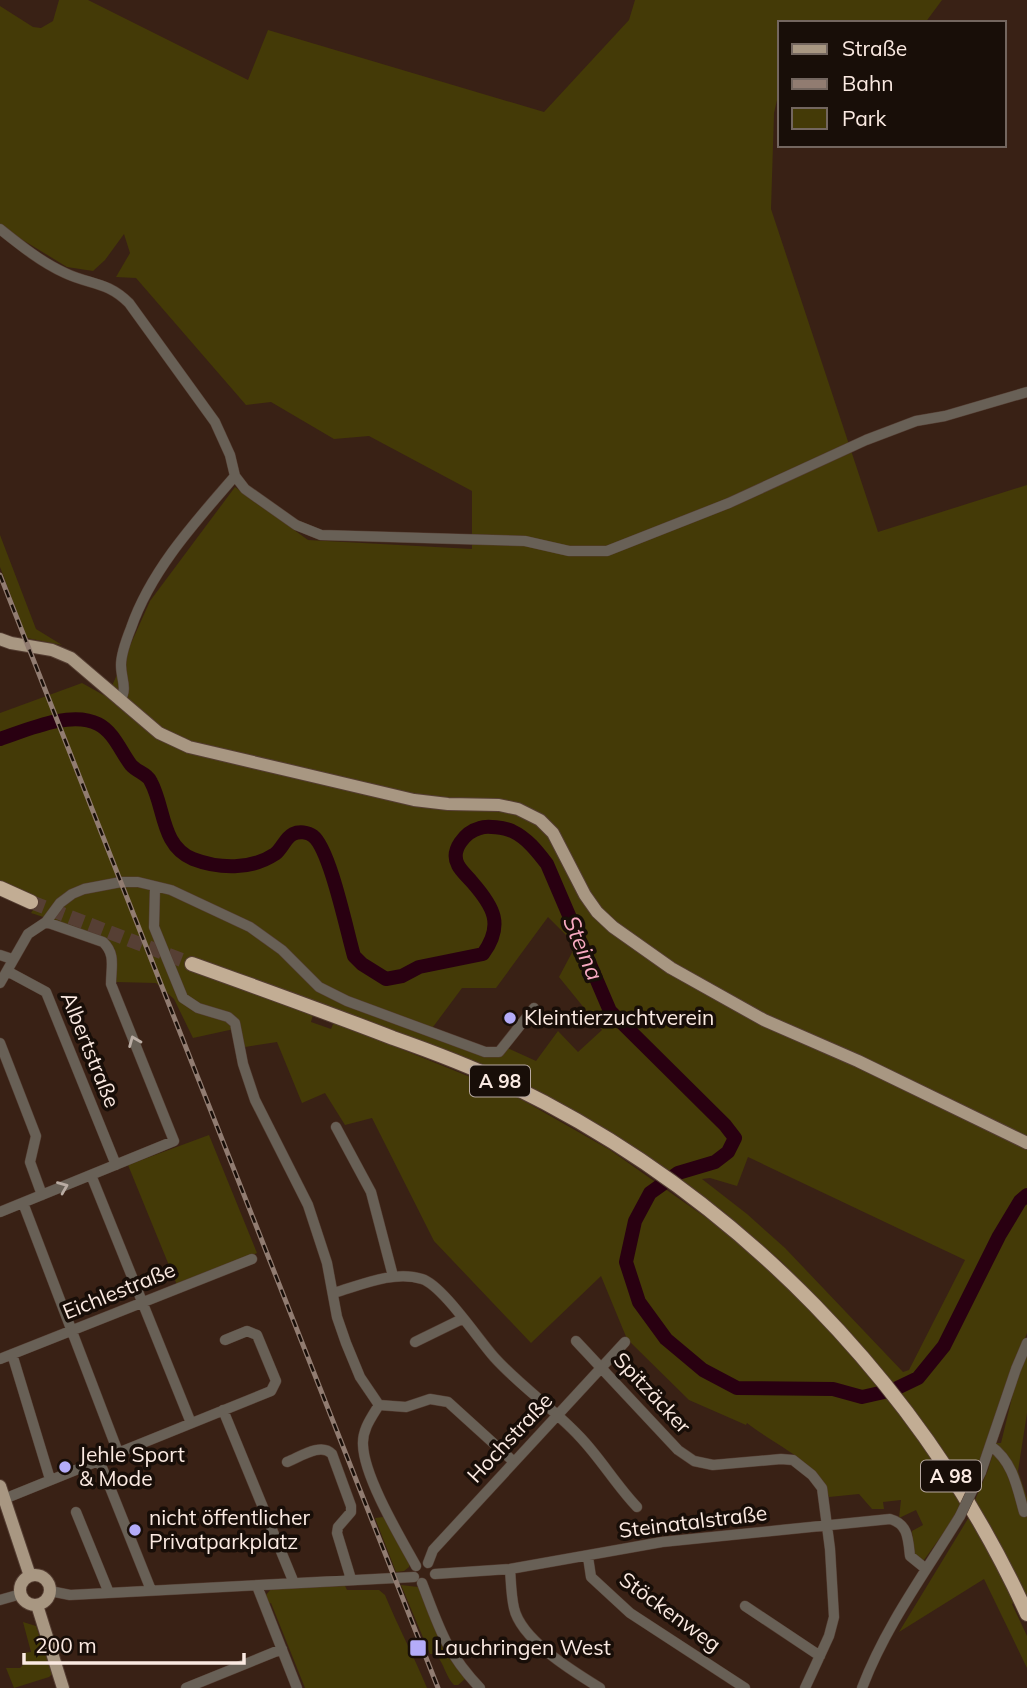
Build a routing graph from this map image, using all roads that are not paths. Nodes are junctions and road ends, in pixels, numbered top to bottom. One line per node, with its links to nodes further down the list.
1 (0, 229): 3 (street)
2 (1027, 392): 3 (street)
3 (235, 476): 5 (street)
4 (0, 639): 5 (main road)
5 (120, 701): 18 (main road)
6 (155, 887): 9 (street); 15 (street); 26 (street)
7 (0, 888): 8 (highway)
8 (31, 902)
9 (46, 922): 11 (street); 19 (street, one-way to 9)
10 (0, 955): 11 (street)
11 (12, 959): 13 (street)
12 (191, 964): 71 (highway, A 98)
13 (6, 971): 14 (street); 19 (street, Albertstraße)
14 (0, 983)
15 (534, 1007)
16 (0, 1043): 21 (street)
17 (336, 1127): 25 (street)
18 (1027, 1143)
19 (116, 1165): 20 (street)
20 (91, 1175): 21 (street, one-way to 20); 27 (street)
21 (42, 1195): 22 (street)
22 (23, 1203): 23 (street); 29 (street)
23 (0, 1212)
24 (252, 1259): 27 (street, Eichlestraße)
25 (393, 1276): 26 (street); 28 (street)
26 (334, 1293): 38 (street)
27 (143, 1302): 29 (street, Eichlestraße); 41 (street)
28 (462, 1319): 32 (street); 40 (street)
29 (72, 1331): 35 (street, Eichlestraße); 43 (street)
30 (225, 1340): 39 (street)
31 (576, 1341): 37 (street, Spitzäcker)
32 (415, 1342)
33 (625, 1342): 37 (street, Hochstraße)
34 (1027, 1343): 42 (street)
35 (12, 1354): 36 (street, Eichlestraße); 47 (street)
36 (0, 1359)
37 (601, 1367): 40 (street, Hochstraße); 52 (street, Spitzäcker)
38 (379, 1405): 46 (street); 55 (street)
39 (223, 1410): 41 (street); 62 (street)
40 (557, 1415): 46 (street, Hochstraße); 49 (street)
41 (191, 1423): 43 (street)
42 (991, 1446): 51 (street); 57 (street, bridge)
43 (118, 1452): 44 (street)
44 (99, 1460): 47 (street); 64 (street)
45 (287, 1462): 60 (street)
46 (514, 1462): 54 (street, Hochstraße)
47 (50, 1479): 48 (street)
48 (2, 1492): 59 (main road)
49 (637, 1507)
50 (76, 1512): 66 (street)
51 (1024, 1512)
52 (828, 1526): 53 (street, Steinatalstraße); 57 (street, Steinatalstraße); 73 (street, Spitzäcker)
53 (588, 1557): 56 (street, Steinatalstraße); 80 (street, Stöckenweg)
54 (428, 1563): 55 (street); 58 (street)
55 (416, 1566): 61 (street)
56 (510, 1569): 58 (street, Steinatalstraße); 79 (street)
57 (926, 1569): 82 (street)
58 (435, 1574): 61 (street)
59 (30, 1576): 65 (main road); 67 (main road)
60 (351, 1579): 61 (street); 62 (street)
61 (418, 1580): 78 (street)
62 (294, 1583): 63 (street)
63 (257, 1586): 64 (street); 72 (street)
64 (151, 1590): 66 (street)
65 (50, 1591): 66 (street); 69 (main road)
66 (109, 1593)
67 (21, 1594): 68 (street); 69 (main road)
68 (0, 1600)
69 (37, 1605): 75 (main road)
70 (745, 1606): 73 (street)
71 (1027, 1614)
72 (282, 1649): 74 (street); 77 (street)
73 (820, 1656): 81 (street, Spitzäcker)
74 (208, 1684): 76 (street)
75 (63, 1688)
76 (186, 1688)
77 (297, 1688)
78 (480, 1688)
79 (600, 1688)
80 (745, 1688)
81 (805, 1688)
82 (862, 1688)

